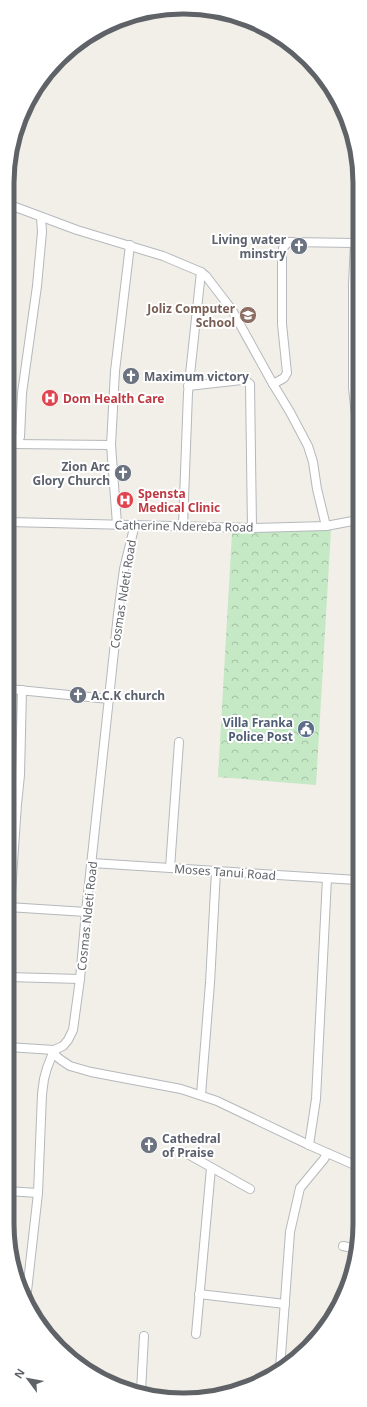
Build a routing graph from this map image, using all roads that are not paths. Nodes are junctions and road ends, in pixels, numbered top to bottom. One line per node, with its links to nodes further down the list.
1 (14, 207): 2 (street)
2 (41, 218): 4 (street); 10 (street)
3 (353, 243): 7 (street)
4 (130, 245): 5 (street); 12 (street)
5 (201, 272): 7 (street); 8 (street)
6 (353, 285): 9 (street)
7 (273, 384): 18 (street)
8 (188, 386): 17 (street); 19 (street)
9 (353, 388)
10 (14, 443)
11 (14, 444): 12 (street)
12 (111, 446): 15 (street)
13 (353, 521): 18 (street, Catherine Ndereba Road)
14 (14, 522): 15 (street, Catherine Ndereba Road)
15 (117, 524): 16 (street, Catherine Ndereba Road)
16 (135, 524): 17 (street, Catherine Ndereba Road); 22 (street, Cosmas Ndeti Road)
17 (183, 526): 19 (street, Catherine Ndereba Road)
18 (326, 526): 19 (street, Catherine Ndereba Road)
19 (252, 528)
20 (14, 689): 21 (street)
21 (22, 690): 22 (street); 24 (street)
22 (109, 698): 25 (street, Cosmas Ndeti Road)
23 (179, 742): 26 (street)
24 (14, 843)
25 (92, 862): 26 (street, Moses Tanui Road); 31 (street, Cosmas Ndeti Road)
26 (170, 868): 27 (street, Moses Tanui Road)
27 (216, 871): 28 (street, Moses Tanui Road); 36 (street)
28 (327, 878): 29 (street, Moses Tanui Road); 37 (street)
29 (353, 880)
30 (14, 907): 31 (street)
31 (86, 912): 33 (street, Cosmas Ndeti Road)
32 (14, 977): 33 (street)
33 (80, 979): 35 (street, Cosmas Ndeti Road)
34 (14, 1047): 35 (street)
35 (54, 1050): 36 (street); 44 (street)
36 (202, 1095): 37 (street)
37 (308, 1145): 39 (street)
38 (184, 1152): 41 (street)
39 (326, 1153): 40 (street); 49 (street)
40 (353, 1164)
41 (211, 1168): 42 (street); 48 (street)
42 (250, 1189)
43 (14, 1191): 44 (street)
44 (38, 1193): 47 (street)
45 (343, 1246): 46 (street)
46 (352, 1248)
47 (27, 1289)
48 (199, 1294): 49 (street); 50 (street)
49 (285, 1304): 52 (street)
50 (196, 1334)
51 (144, 1336): 53 (street)
52 (281, 1362)
53 (141, 1387)

